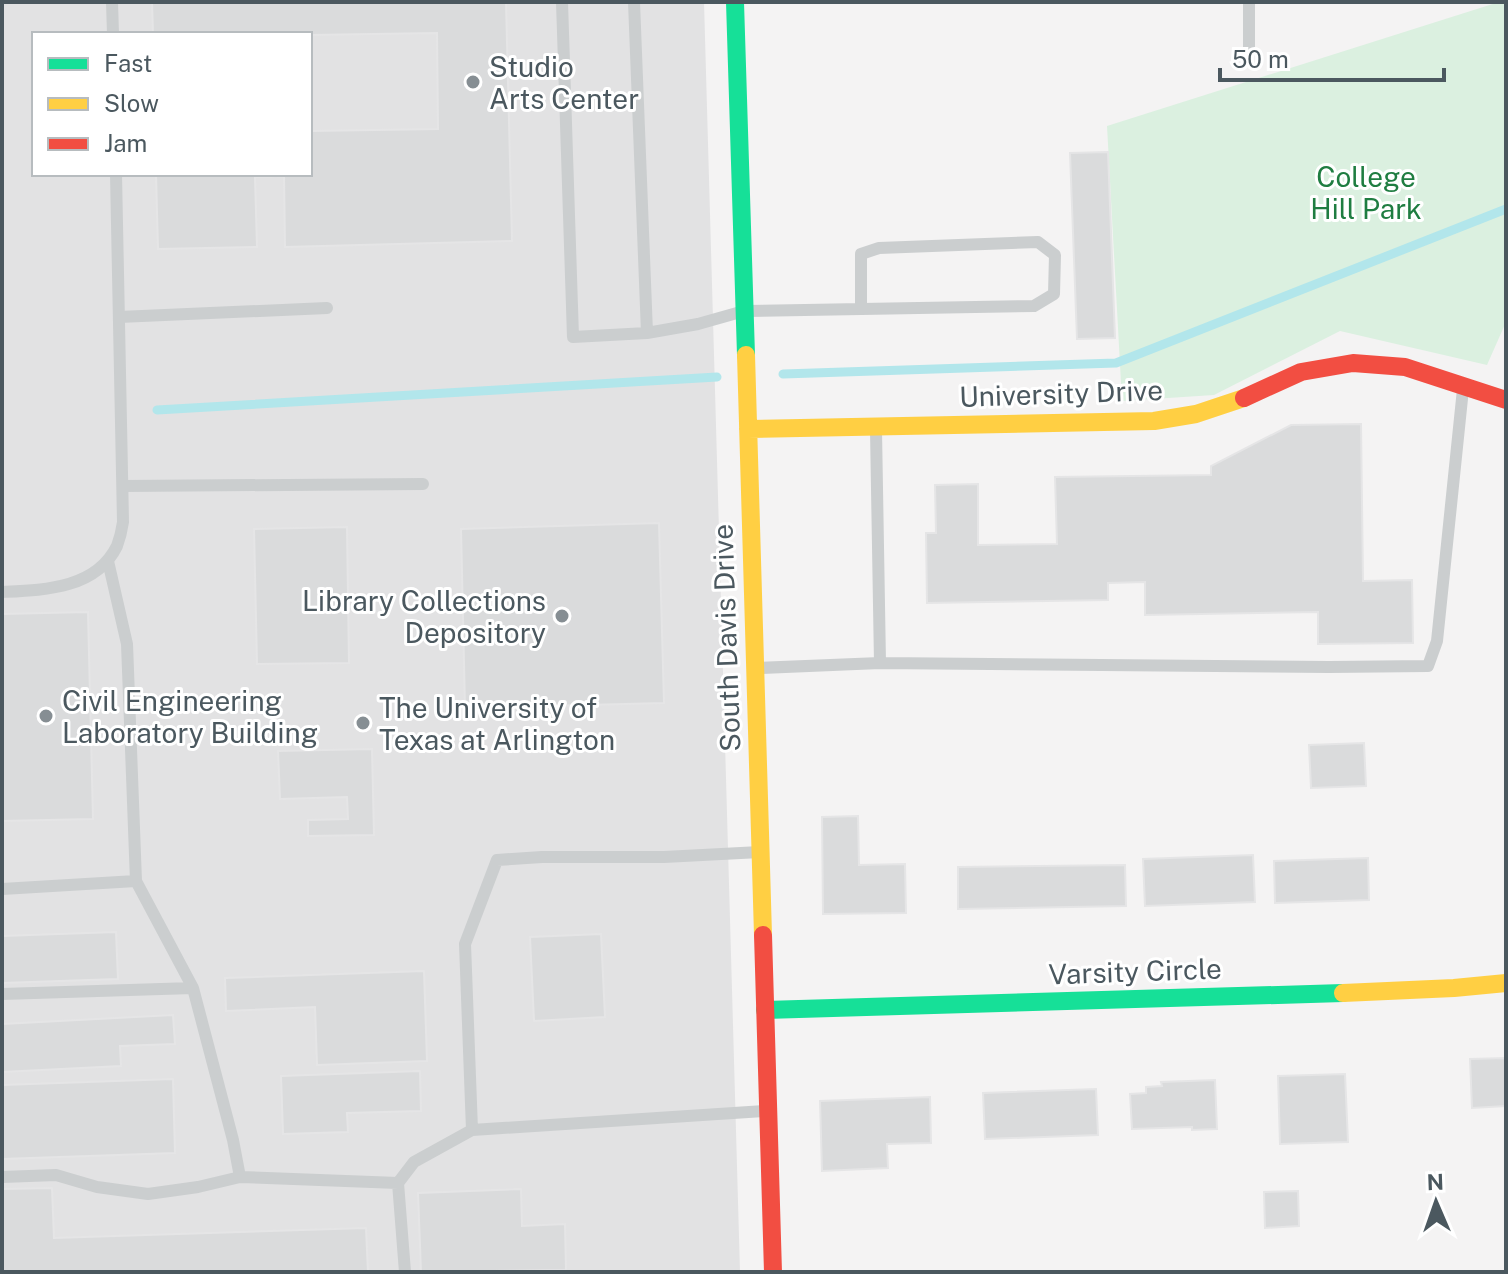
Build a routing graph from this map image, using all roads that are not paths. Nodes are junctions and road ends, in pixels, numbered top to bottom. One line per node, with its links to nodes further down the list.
1 (112, 2): 6 (lane)
2 (562, 2): 13 (lane)
3 (634, 2): 13 (lane)
4 (735, 2): 11 (street, South Davis Drive)
5 (1249, 2): 7 (lane)
6 (113, 32)
7 (1249, 49)
8 (116, 176): 12 (lane)
9 (327, 308): 12 (lane)
10 (861, 309): 10 (lane); 11 (lane)
11 (744, 311): 13 (lane); 17 (street, South Davis Drive)
12 (119, 317): 19 (lane)
13 (647, 333)
14 (1463, 385): 15 (street, University Drive); 16 (street, University Drive); 22 (lane)
15 (1506, 400)
16 (876, 426): 17 (street, University Drive); 22 (lane)
17 (748, 429): 23 (street, South Davis Drive)
18 (423, 484): 19 (lane)
19 (123, 486): 20 (lane)
20 (108, 561): 21 (lane); 25 (lane)
21 (2, 592)
22 (880, 663): 23 (lane)
23 (755, 668): 24 (street, South Davis Drive)
24 (760, 852): 30 (street, South Davis Drive); 32 (lane)
25 (136, 881): 26 (lane); 28 (lane)
26 (2, 889)
27 (1506, 983): 30 (street, Varsity Circle)
28 (193, 988): 29 (lane); 34 (lane)
29 (2, 994)
30 (765, 1010): 31 (street, South Davis Drive)
31 (768, 1110): 32 (lane); 37 (street, South Davis Drive)
32 (472, 1130): 35 (lane)
33 (2, 1177): 34 (lane)
34 (240, 1177): 35 (lane)
35 (398, 1183): 36 (lane)
36 (405, 1272)
37 (773, 1272)

